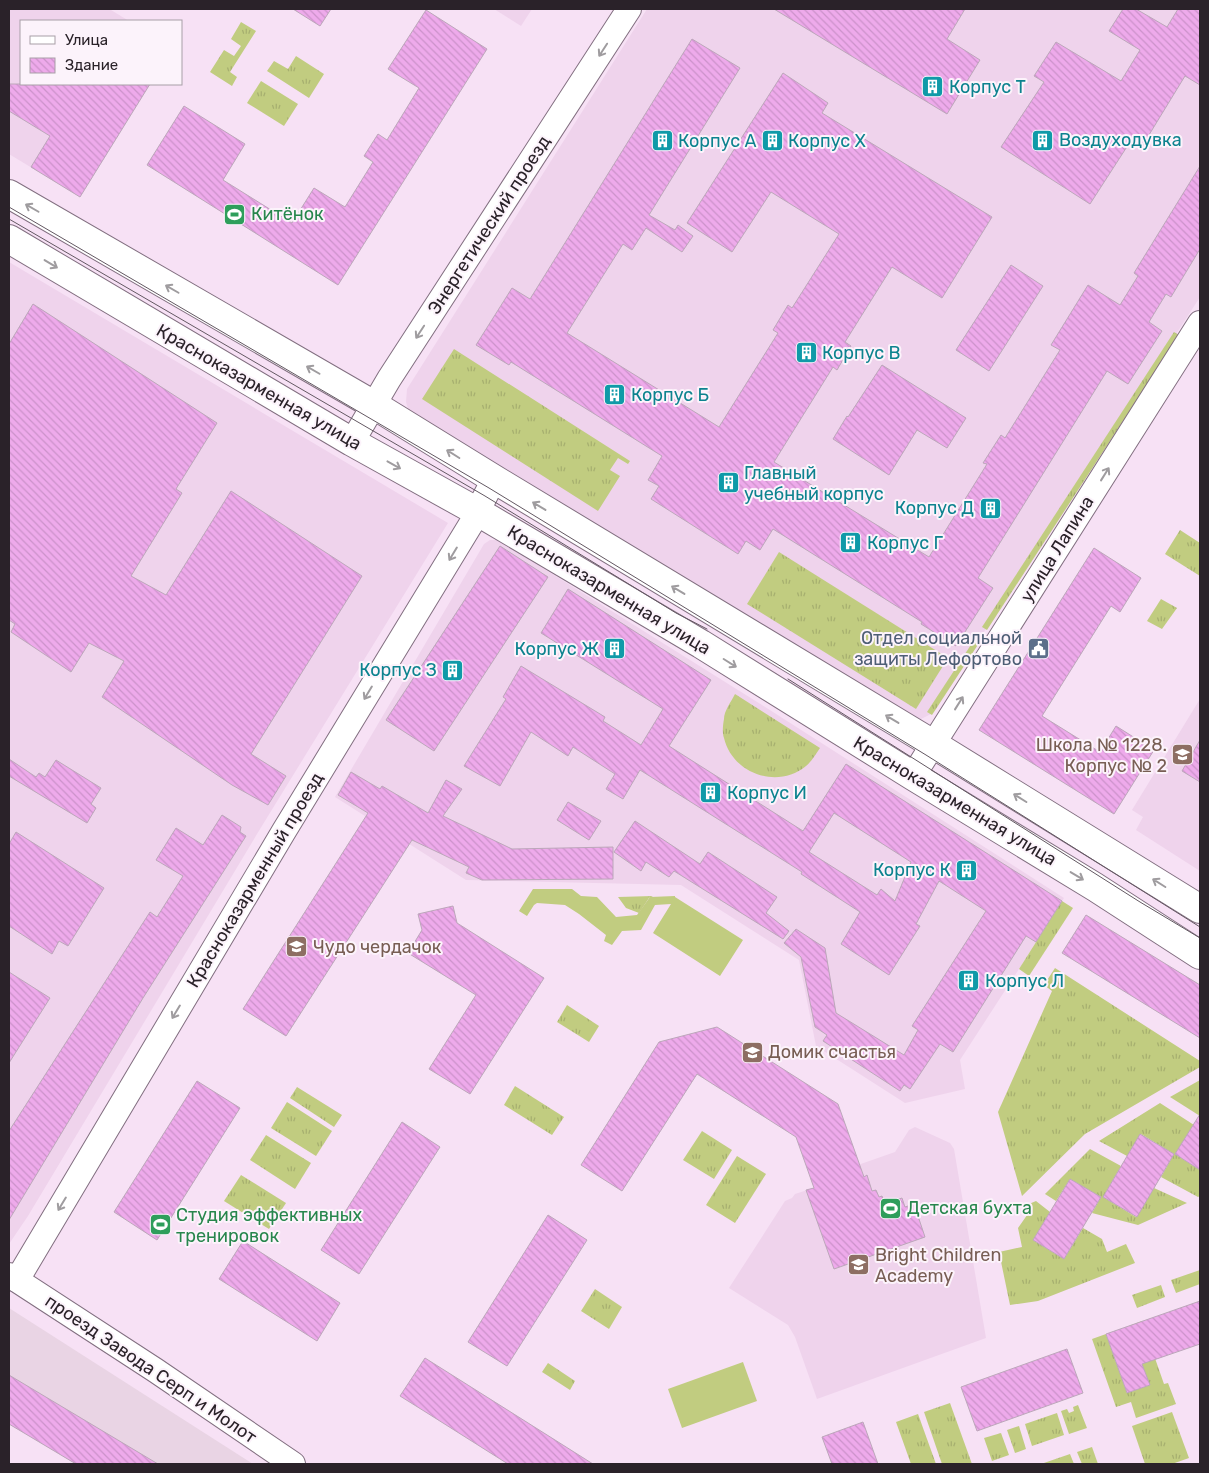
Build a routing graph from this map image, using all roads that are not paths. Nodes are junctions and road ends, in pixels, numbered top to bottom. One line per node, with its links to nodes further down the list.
1 (629, 9): 5 (street, Энергетический проезд, one-way to 5)
2 (9, 194): 5 (main road, Красноказарменная улица, one-way to 2)
3 (9, 239): 6 (main road, Красноказарменная улица, one-way to 6)
4 (1200, 323): 9 (street, улица Лапина, one-way to 4)
5 (374, 405): 6 (street, Энергетический проезд); 7 (main road, Красноказарменная улица, one-way to 5)
6 (352, 442): 8 (main road, Красноказарменная улица, one-way to 8)
7 (494, 479): 8 (street, Красноказарменный проезд); 9 (main road, Красноказарменная улица, one-way to 7)
8 (478, 512): 10 (main road, Красноказарменная улица, one-way to 10); 13 (street, Красноказарменный проезд, one-way to 13)
9 (933, 744): 10 (street, улица Лапина); 11 (main road, Красноказарменная улица, one-way to 9)
10 (913, 776): 12 (main road, Красноказарменная улица, one-way to 12)
11 (1200, 909)
12 (1200, 955)
13 (13, 1277): 14 (street, проезд Завода Серп и Молот)
14 (293, 1464)

